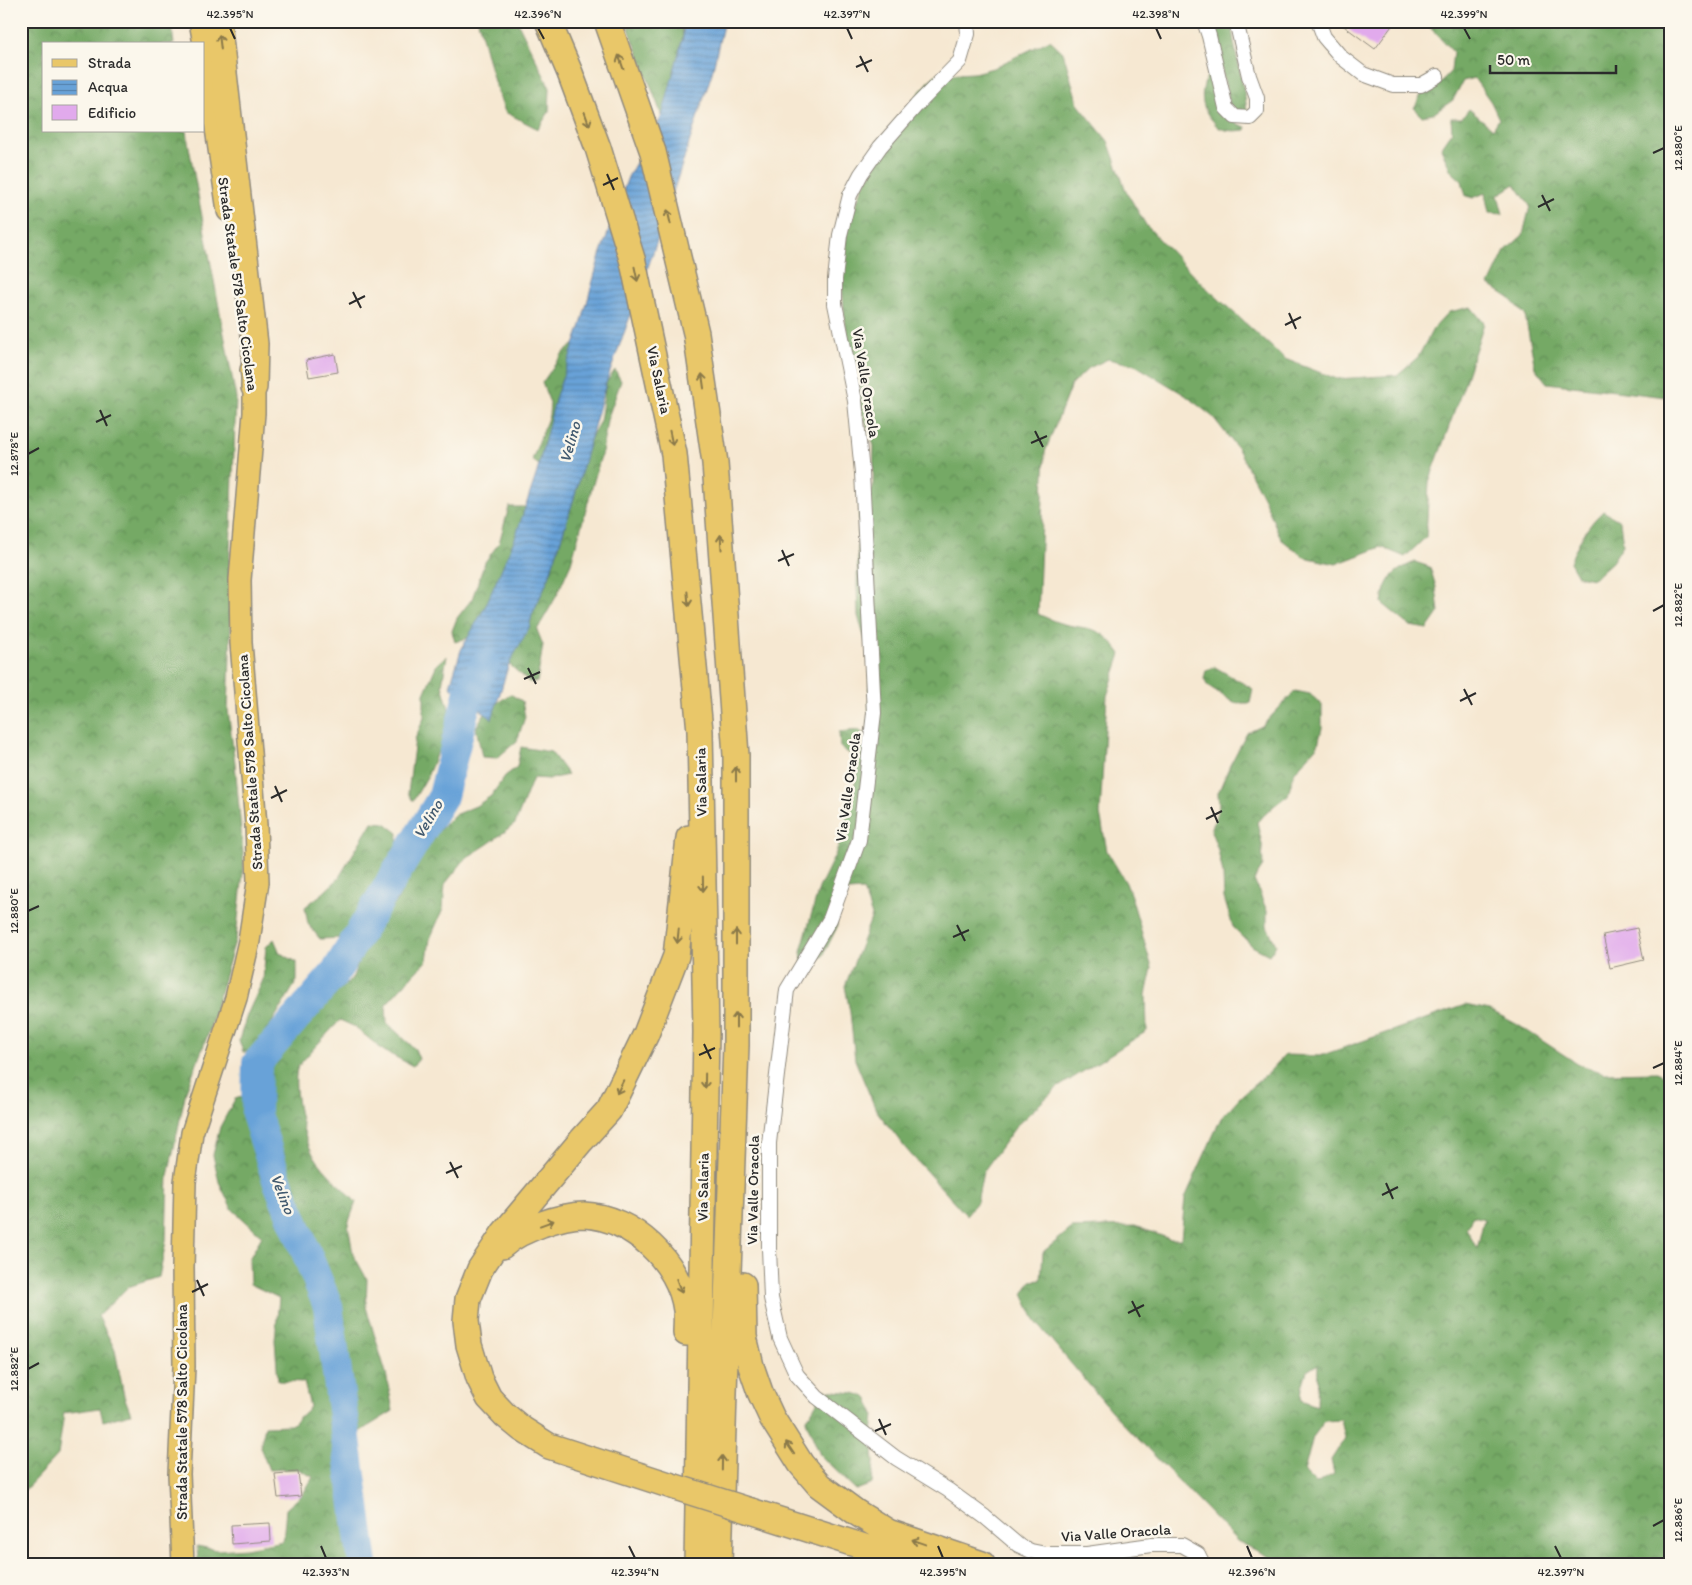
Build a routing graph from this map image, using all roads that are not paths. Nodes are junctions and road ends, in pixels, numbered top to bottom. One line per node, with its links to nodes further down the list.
1 (200, 21): 10 (main road, Strada Statale 578 Salto Cicolana)
2 (218, 21): 14 (highway, one-way to 2)
3 (534, 21): 12 (highway)
4 (548, 21): 12 (highway, Via Salaria)
5 (607, 21): 16 (highway, Via Salaria, one-way to 5)
6 (967, 21): 24 (street, Via Valle Oracola)
7 (1204, 21): 8 (street)
8 (1236, 21)
9 (1318, 21): 13 (street)
10 (204, 42)
11 (205, 51): 14 (main road, Strada Statale 578 Salto Cicolana)
12 (566, 62): 15 (highway, Via Salaria, one-way to 15)
13 (1437, 76)
14 (254, 386): 18 (main road, Strada Statale 578 Salto Cicolana)
15 (700, 731): 17 (highway, one-way to 17); 20 (highway, Via Salaria, one-way to 20)
16 (736, 1045): 21 (highway, Via Salaria, one-way to 16); 23 (highway, one-way to 16)
17 (490, 1256): 19 (highway, one-way to 19); 22 (highway, bridge)
18 (183, 1564)
19 (689, 1564)
20 (697, 1564)
21 (720, 1564)
22 (918, 1564)
23 (982, 1564)
24 (1203, 1564)

